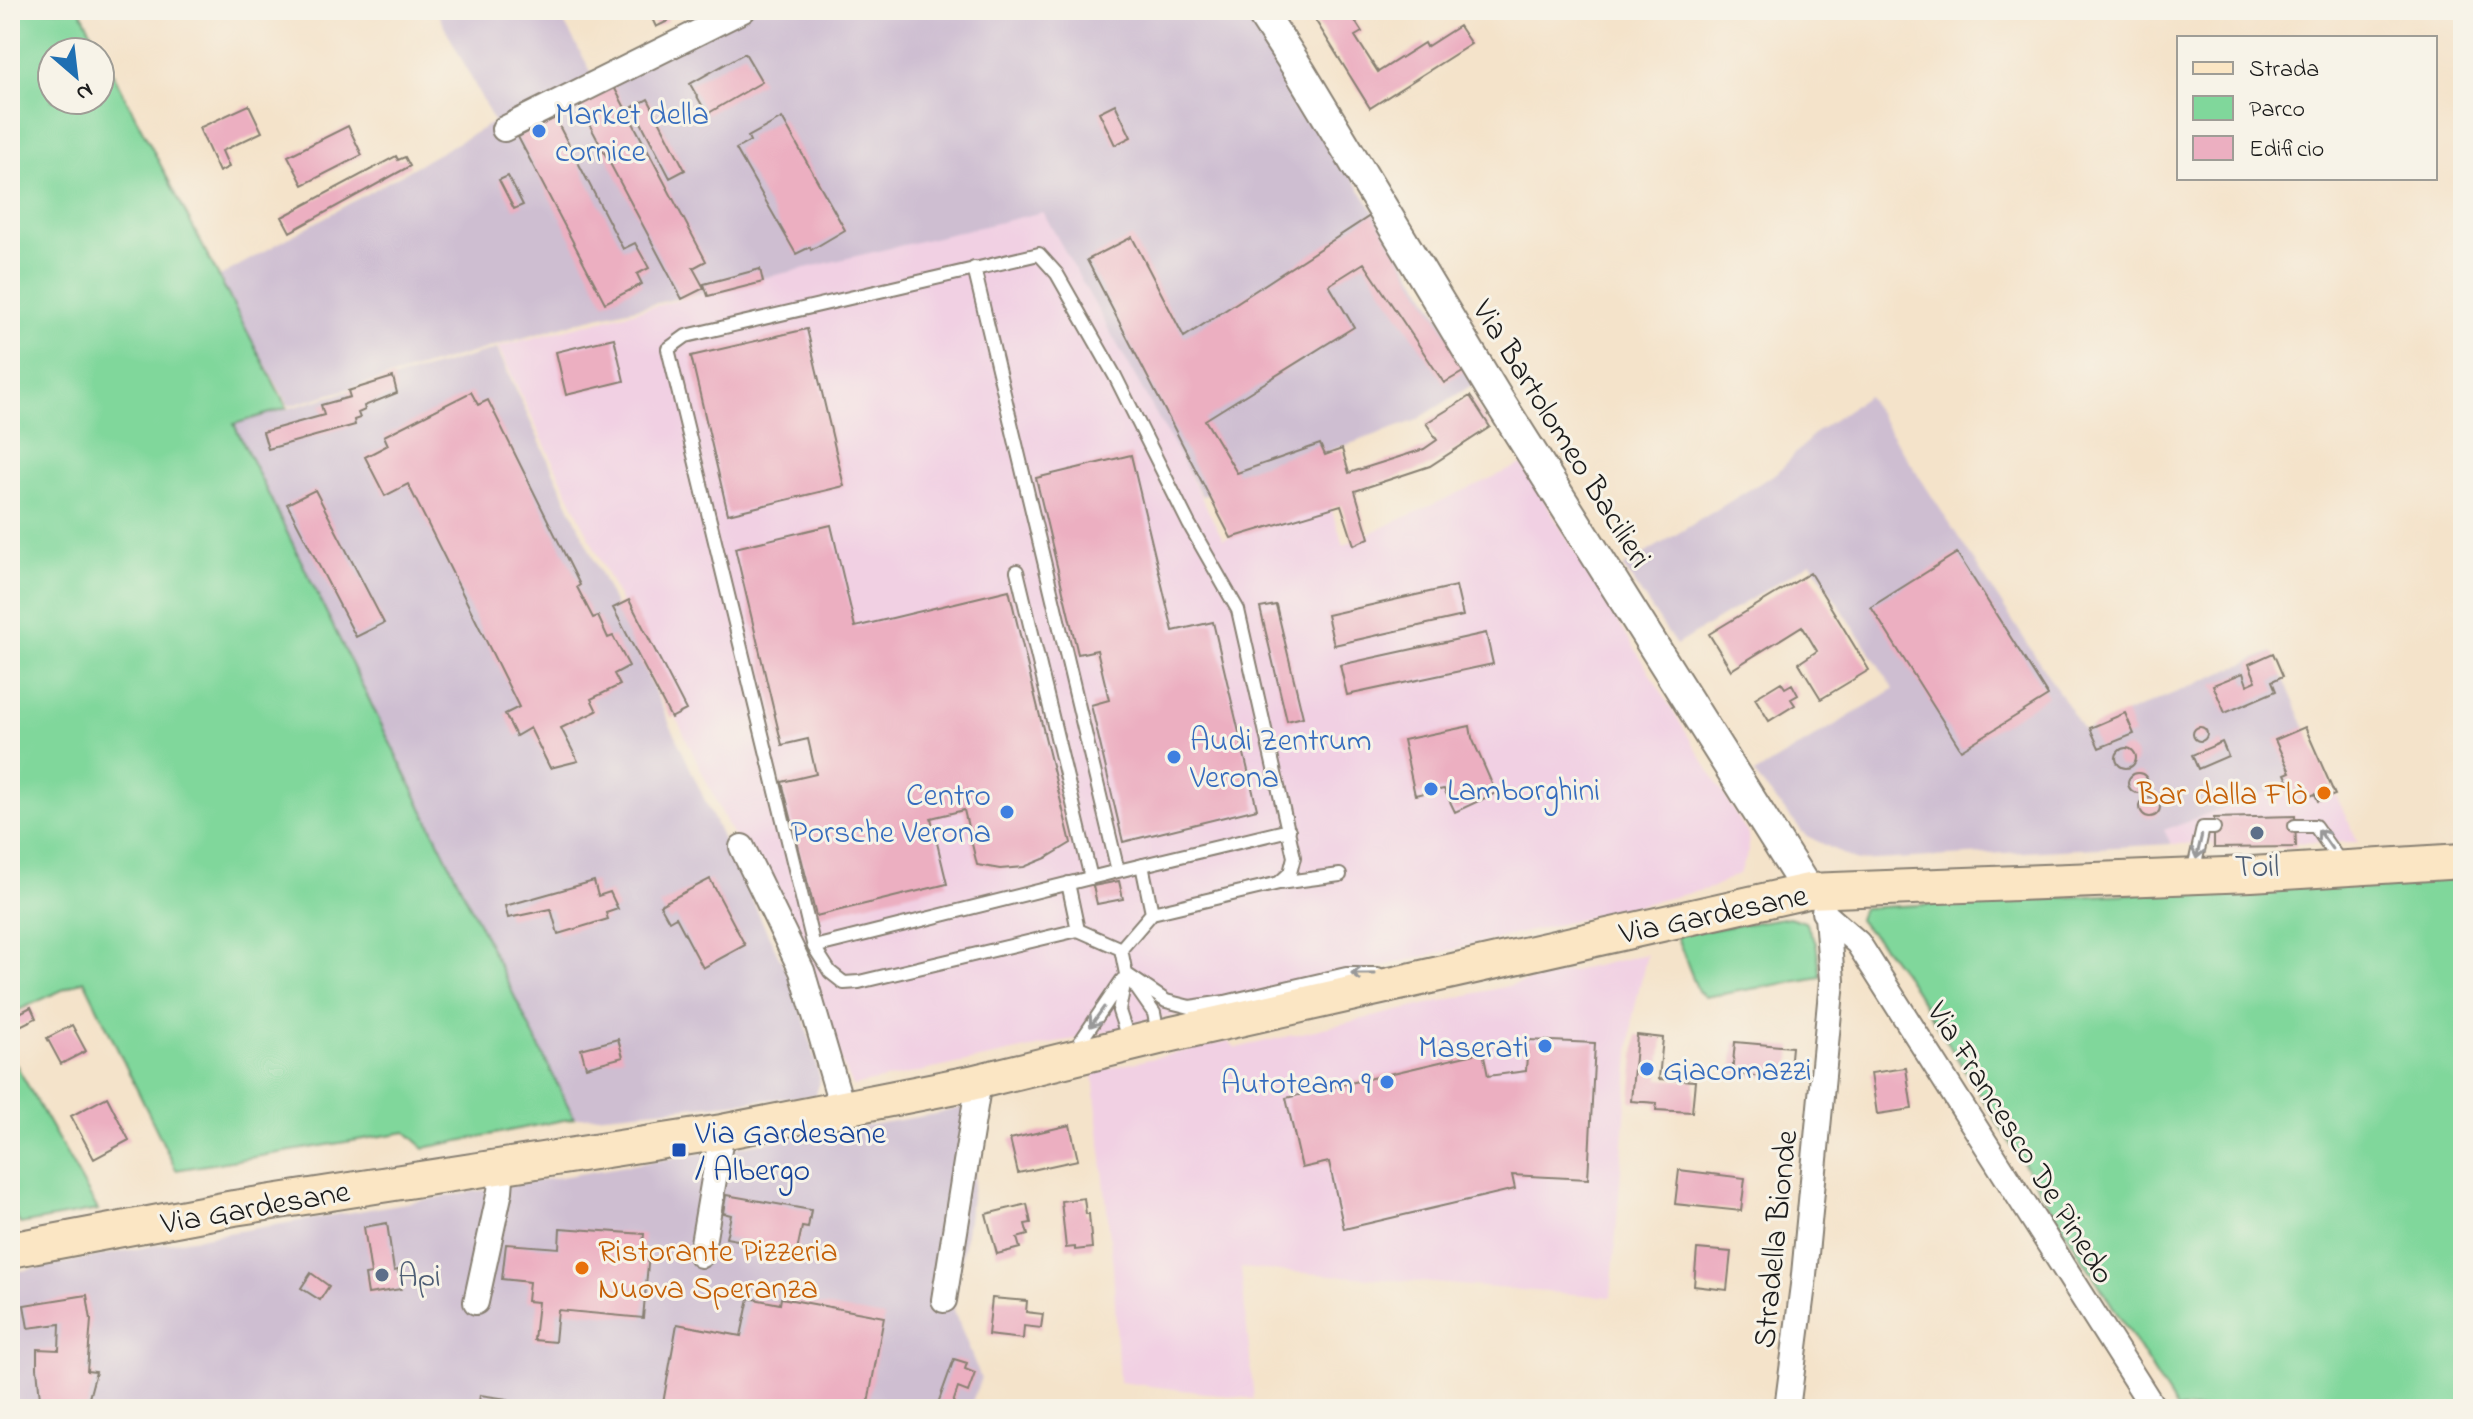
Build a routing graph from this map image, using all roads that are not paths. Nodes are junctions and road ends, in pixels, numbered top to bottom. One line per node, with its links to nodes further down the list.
1 (743, 10): 3 (street)
2 (1260, 10): 19 (street, Via Bartolomeo Bacilieri)
3 (504, 129)
4 (974, 268): 8 (lane); 13 (lane); 22 (lane)
5 (1017, 571): 16 (lane)
6 (2295, 826): 12 (lane, one-way to 6)
7 (2214, 828): 15 (lane, one-way to 15)
8 (1289, 830): 11 (lane); 18 (lane)
9 (742, 847): 29 (street)
10 (2463, 861): 12 (main road, Via Gardesane)
11 (1142, 865): 13 (lane); 20 (lane)
12 (2345, 869): 15 (main road, Via Gardesane)
13 (1118, 871): 16 (lane)
14 (1340, 875): 18 (lane)
15 (2192, 876): 19 (main road, Via Gardesane)
16 (1091, 878): 17 (lane)
17 (1068, 883): 21 (lane); 22 (lane)
18 (1279, 883): 20 (lane)
19 (1818, 904): 24 (main road, Via Gardesane); 36 (street, Stradella Bionde); 37 (street, Via Francesco De Pinedo)
20 (1152, 913): 23 (lane)
21 (1078, 930): 22 (lane); 23 (lane)
22 (814, 947)
23 (1121, 949): 25 (lane)
24 (1441, 973): 25 (lane, one-way to 25); 26 (main road, Via Gardesane)
25 (1126, 974): 26 (lane); 26 (lane); 27 (lane, one-way to 27)
26 (1145, 1041): 27 (main road, Via Gardesane)
27 (1068, 1059): 28 (main road, Via Gardesane)
28 (979, 1081): 29 (main road, Via Gardesane); 34 (street)
29 (842, 1107): 30 (main road, Via Gardesane)
30 (722, 1132): 31 (main road, Via Gardesane); 33 (street)
31 (502, 1166): 32 (main road, Via Gardesane); 35 (street)
32 (10, 1250)
33 (701, 1255)
34 (944, 1300)
35 (476, 1302)
36 (1787, 1409)
37 (2154, 1409)

